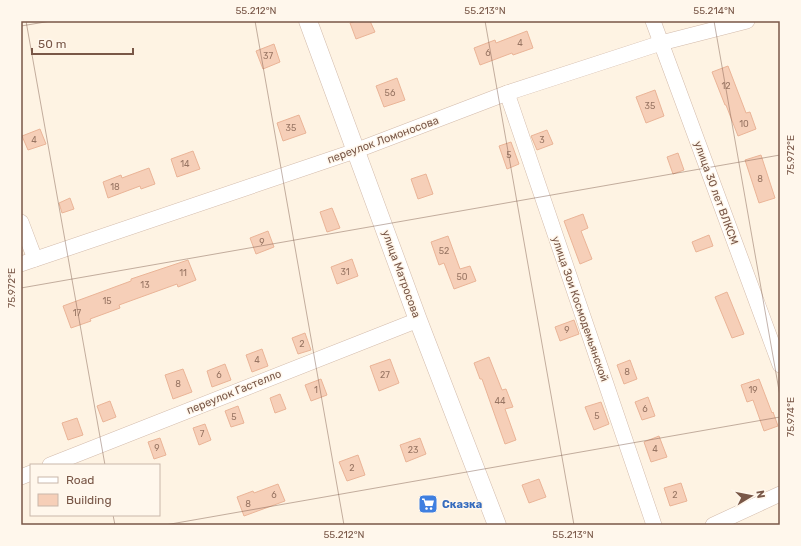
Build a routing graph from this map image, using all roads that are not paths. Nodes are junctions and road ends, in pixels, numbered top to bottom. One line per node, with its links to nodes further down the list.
1 (308, 21): 6 (street, улица Матросова)
2 (653, 21): 4 (street, улица 30 лет ВЛКСМ)
3 (747, 21): 4 (street, переулок Ломоносова)
4 (661, 43): 5 (street, переулок Ломоносова); 10 (street, улица 30 лет ВЛКСМ)
5 (507, 93): 6 (street, переулок Ломоносова); 14 (street, улица Зои Космодемьянской)
6 (355, 151): 8 (street, переулок Ломоносова); 9 (street, улица Матросова)
7 (21, 222): 8 (street)
8 (28, 261)
9 (418, 320): 11 (street, переулок Гастелло); 13 (street, улица Матросова)
10 (780, 365)
11 (53, 464)
12 (780, 494): 15 (street)
13 (497, 525)
14 (654, 525)
15 (713, 525)

